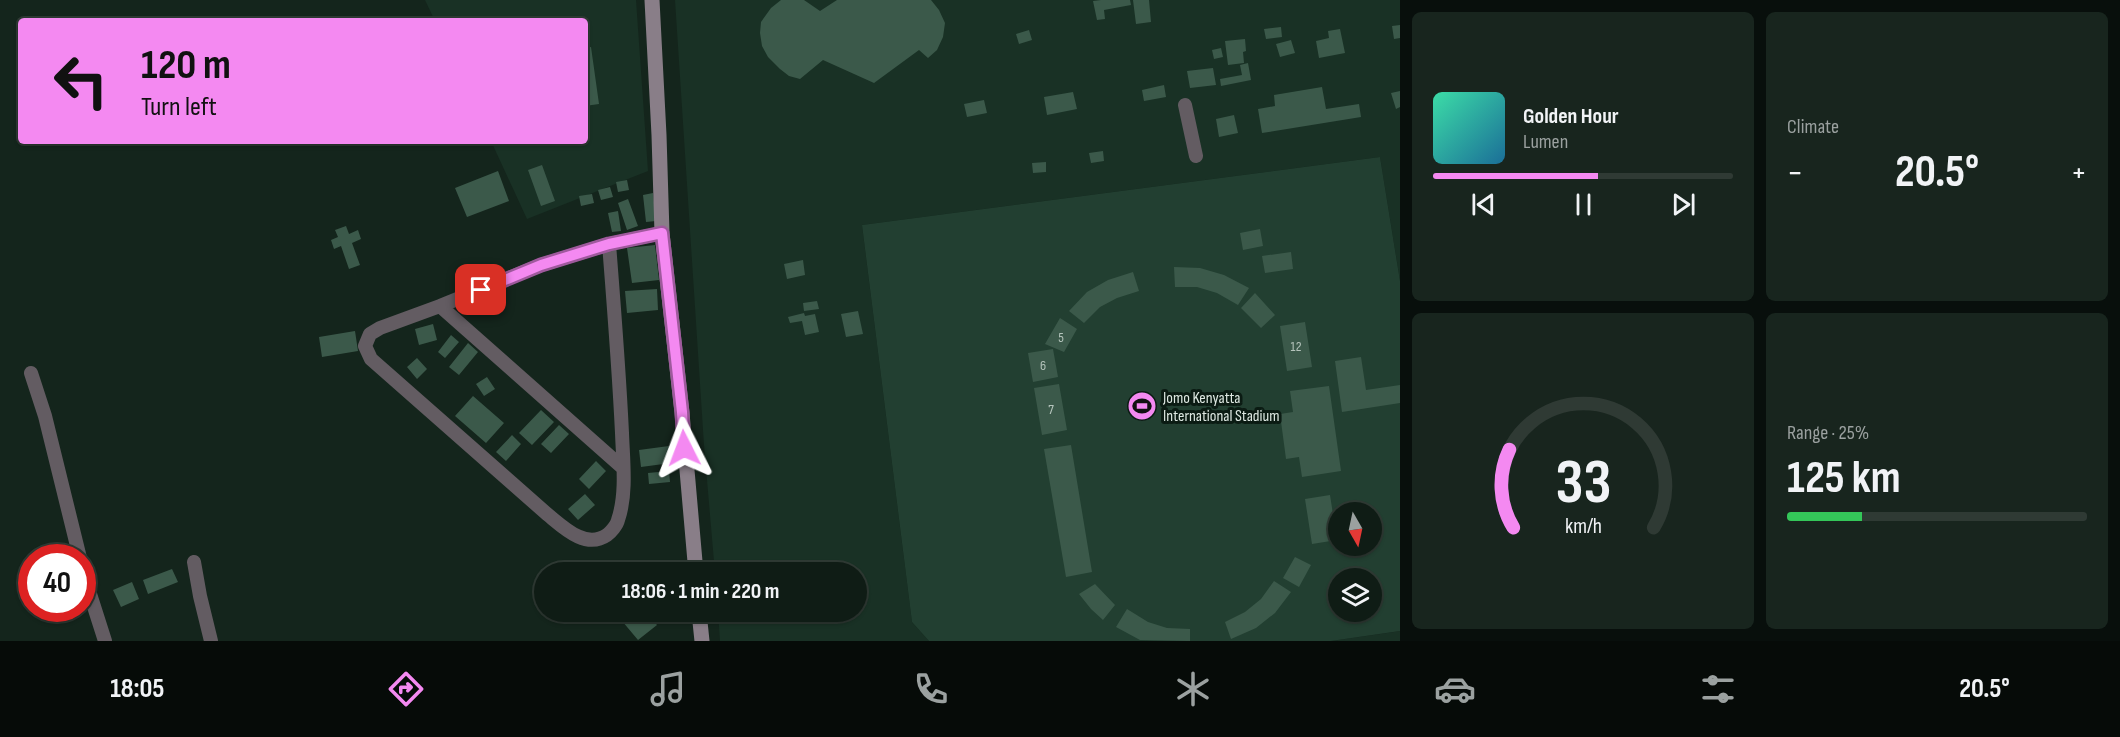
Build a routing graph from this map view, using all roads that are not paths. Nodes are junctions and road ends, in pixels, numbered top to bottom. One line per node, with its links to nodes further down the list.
1 (652, 0): 4 (street)
2 (1185, 105): 3 (street)
3 (1196, 156)
4 (662, 233): 5 (street); 11 (street)
5 (609, 244): 6 (street); 8 (street)
6 (440, 306): 8 (street); 8 (street)
7 (31, 373): 9 (street)
8 (623, 468)
9 (77, 544)
10 (195, 562): 15 (street)
11 (695, 562)
12 (96, 613): 14 (street)
13 (700, 622): 16 (street)
14 (105, 641)
15 (212, 641)
16 (702, 641)

